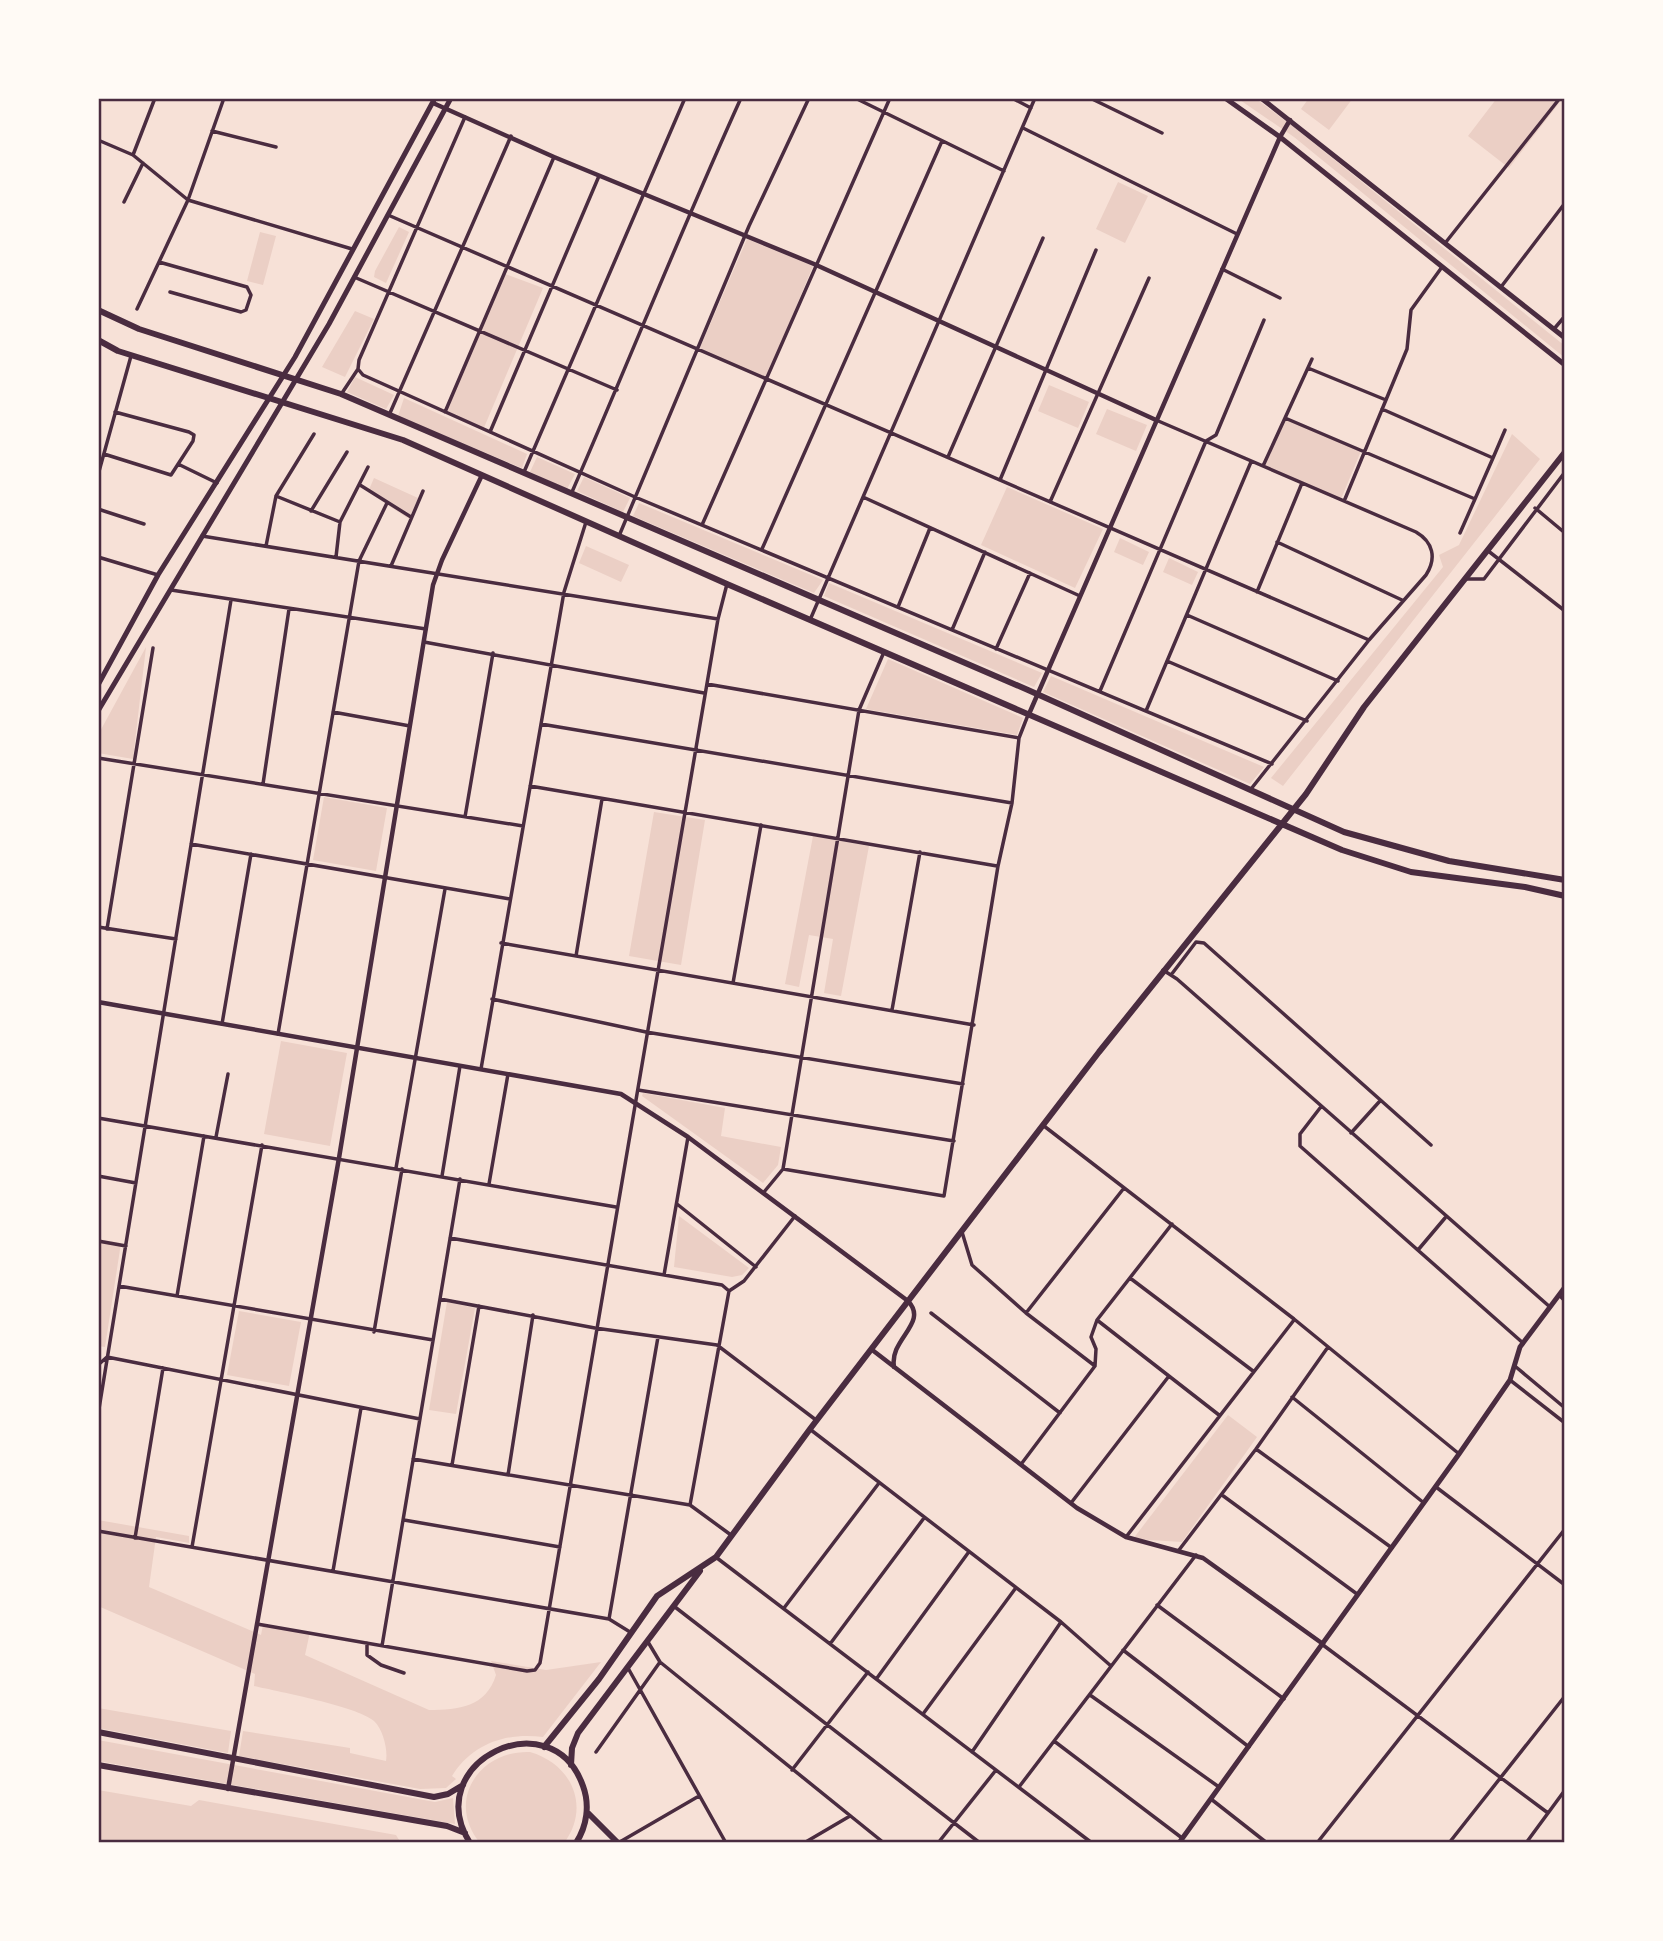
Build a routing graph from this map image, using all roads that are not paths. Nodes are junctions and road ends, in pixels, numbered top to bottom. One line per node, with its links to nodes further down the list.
1 (155, 98): 29 (street)
2 (223, 98): 22 (street)
3 (451, 98): 16 (main road)
4 (685, 98): 34 (street)
5 (741, 98): 38 (street)
6 (809, 98): 42 (street)
7 (855, 98): 18 (street)
8 (890, 98): 18 (street)
9 (1012, 98): 17 (street)
10 (1035, 98): 17 (street)
11 (1090, 98): 23 (street)
12 (1225, 98): 25 (main road)
13 (1261, 98): 20 (main road)
14 (1560, 98): 44 (street)
15 (434, 100): 16 (street); 46 (main road)
16 (446, 108): 19 (street); 39 (main road)
17 (1031, 108): 21 (street)
18 (883, 111): 27 (street); 49 (street)
19 (466, 116): 24 (street); 40 (street)
20 (1291, 119): 25 (street); 44 (main road)
21 (1022, 128): 32 (street); 41 (street)
22 (212, 131): 28 (street); 35 (street)
23 (1162, 133)
24 (511, 136): 30 (street); 45 (street)
25 (1280, 137): 41 (street); 50 (main road)
26 (98, 140): 29 (street)
27 (942, 141): 32 (street); 58 (street)
28 (276, 147)
29 (133, 155): 31 (street)
30 (554, 157): 33 (street); 51 (street)
31 (143, 163): 35 (street); 36 (street)
32 (1004, 171): 66 (street)
33 (599, 176): 34 (street); 55 (street)
34 (643, 194): 38 (street); 61 (street)
35 (188, 200): 46 (street); 48 (street)
36 (124, 202)
37 (1565, 203): 56 (street)
38 (688, 214): 42 (street); 68 (street)
39 (388, 215): 40 (street); 53 (main road)
40 (416, 226): 45 (street); 59 (street)
41 (1237, 234): 52 (street)
42 (746, 236): 49 (street); 74 (street)
43 (1043, 238): 73 (street)
44 (1446, 242): 56 (main road)
45 (463, 247): 51 (street); 64 (street)
46 (352, 249): 83 (main road)
47 (1096, 250): 82 (street)
48 (159, 262): 57 (street); 62 (street)
49 (814, 264): 58 (street); 85 (street)
50 (1444, 266): 78 (main road); 92 (street)
51 (508, 267): 55 (street); 70 (street)
52 (1222, 269): 60 (street); 99 (street)
53 (354, 278): 59 (street); 84 (main road)
54 (1149, 278): 89 (street)
55 (552, 286): 61 (street); 75 (street)
56 (1502, 287): 69 (main road)
57 (170, 292)
58 (875, 292): 66 (street); 93 (street)
59 (390, 293): 64 (street); 80 (street)
60 (1280, 298)
61 (595, 305): 68 (street); 81 (street)
62 (137, 309)
63 (98, 310): 83 (main road)
64 (434, 312): 70 (street); 87 (street)
65 (1565, 316): 69 (street)
66 (939, 319): 73 (street); 102 (street)
67 (1264, 320): 104 (street)
68 (645, 326): 74 (street); 86 (street)
69 (1555, 329): 71 (main road)
70 (480, 331): 75 (street); 96 (street)
71 (1565, 338)
72 (98, 340): 76 (main road)
73 (995, 345): 82 (street); 110 (street)
74 (698, 348): 85 (street); 128 (street)
75 (524, 350): 81 (street); 101 (street)
76 (131, 354): 90 (main road); 95 (street)
77 (1312, 359): 79 (street)
78 (1565, 365)
79 (1308, 368): 92 (street); 98 (street)
80 (358, 369): 87 (street); 88 (street)
81 (568, 369): 86 (street); 105 (street)
82 (1047, 373): 89 (street); 121 (street)
83 (284, 374): 84 (main road); 90 (main road)
84 (297, 378): 88 (main road); 91 (main road)
85 (766, 379): 93 (street); 142 (street)
86 (617, 390): 116 (street)
87 (399, 391): 96 (street); 97 (street)
88 (341, 394): 97 (main road)
89 (1100, 395): 99 (street); 132 (street)
90 (270, 396): 91 (main road); 123 (main road)
91 (284, 400): 118 (main road); 147 (main road)
92 (1386, 400): 94 (street)
93 (826, 405): 102 (street); 152 (street)
94 (1382, 409): 108 (street); 111 (street)
95 (115, 412): 109 (street); 113 (street)
96 (445, 412): 101 (street)
97 (389, 415): 120 (main road)
98 (1285, 418): 108 (street); 114 (street)
99 (1156, 420): 104 (street); 144 (street)
100 (1505, 430): 111 (street)
101 (490, 432): 105 (street)
102 (891, 433): 110 (street); 129 (street)
103 (314, 434): 127 (street)
104 (1206, 441): 112 (street); 151 (street)
105 (533, 451): 116 (street); 120 (street)
106 (346, 452): 136 (street)
107 (1565, 452): 153 (main road)
108 (1365, 453): 130 (street); 131 (street)
109 (104, 454): 113 (street); 119 (street)
110 (948, 457): 121 (street)
111 (1493, 458): 130 (street)
112 (1252, 461): 114 (street); 160 (street)
113 (178, 464): 123 (street)
114 (1264, 466): 122 (street)
115 (368, 467): 124 (street)
116 (580, 472): 126 (street); 128 (street)
117 (1565, 472): 134 (street)
118 (482, 474): 140 (main road); 161 (street)
119 (98, 475)
120 (523, 475): 126 (main road)
121 (1000, 480): 132 (street)
122 (1302, 482): 131 (street); 149 (street)
123 (218, 483): 163 (main road)
124 (360, 485): 133 (street); 139 (street)
125 (423, 491): 137 (street)
126 (571, 494): 138 (main road)
127 (276, 496): 136 (street); 150 (street)
128 (635, 497): 138 (street); 142 (street)
129 (863, 497): 143 (street); 164 (street)
130 (1475, 499): 145 (street)
131 (1345, 500): 173 (street)
132 (1050, 502): 144 (street)
133 (387, 503): 137 (street); 158 (street)
134 (1535, 508): 146 (street); 157 (street)
135 (98, 509): 141 (street)
136 (311, 511): 139 (street)
137 (411, 517): 159 (street)
138 (626, 518): 148 (street); 171 (main road)
139 (340, 522): 156 (street)
140 (586, 522): 148 (main road); 168 (street)
141 (144, 524)
142 (702, 526): 152 (street)
143 (930, 527): 154 (street); 174 (street)
144 (1110, 528): 151 (street); 170 (street)
145 (1460, 533)
146 (1565, 533)
147 (201, 536): 150 (street); 167 (main road)
148 (619, 536): 166 (main road)
149 (1277, 542): 169 (street); 173 (street)
150 (265, 546): 156 (street)
151 (1158, 549): 160 (street); 195 (street)
152 (762, 550): 164 (street)
153 (1487, 550): 157 (street); 165 (main road)
154 (985, 552): 162 (street); 182 (street)
155 (98, 557): 163 (street)
156 (336, 557): 158 (street)
157 (1499, 558): 165 (street); 176 (street)
158 (359, 561): 159 (street); 178 (street)
159 (391, 566): 161 (street)
160 (1206, 569): 169 (street); 177 (street)
161 (436, 573): 168 (street); 181 (street)
162 (1030, 573): 170 (street); 186 (street)
163 (158, 575): 194 (main road)
164 (827, 578): 171 (street); 174 (street)
165 (1464, 579): 220 (main road)
166 (727, 584): 179 (street); 180 (main road)
167 (170, 588): 172 (street); 199 (main road)
168 (564, 592): 179 (street); 190 (street)
169 (1256, 592): 183 (street)
170 (1080, 596): 191 (street)
171 (818, 599): 180 (street); 197 (main road)
172 (231, 600): 175 (street); 211 (street)
173 (1402, 600): 183 (street)
174 (898, 607): 182 (street)
175 (289, 609): 178 (street); 213 (street)
176 (1565, 611)
177 (1187, 615): 189 (street); 192 (street)
178 (350, 618): 181 (street); 201 (street)
179 (718, 619): 193 (street)
180 (810, 620): 187 (main road)
181 (426, 629): 184 (street)
182 (951, 630): 186 (street)
183 (1369, 640): 192 (street)
184 (424, 642): 188 (street); 205 (street)
185 (153, 648): 209 (street)
186 (996, 649): 191 (street)
187 (884, 652): 198 (street); 202 (main road)
188 (493, 653): 190 (street); 222 (street)
189 (1167, 661): 200 (street); 203 (street)
190 (552, 663): 196 (street); 204 (street)
191 (1047, 671): 195 (street); 197 (street)
192 (1338, 681): 203 (street)
193 (707, 684): 196 (street); 198 (street)
194 (98, 685)
195 (1099, 692): 200 (street)
196 (705, 693): 207 (street)
197 (1036, 694): 202 (street); 215 (main road)
198 (859, 710): 206 (street); 212 (street)
199 (98, 711)
200 (1146, 711): 210 (street)
201 (333, 712): 205 (street); 216 (street)
202 (1028, 714): 206 (street); 223 (main road)
203 (1307, 721): 210 (street)
204 (541, 724): 207 (street); 214 (street)
205 (410, 726): 219 (street)
206 (1020, 738): 218 (street)
207 (696, 750): 212 (street); 221 (street)
208 (98, 758): 209 (street)
209 (136, 764): 211 (street); 238 (street)
210 (1272, 764): 215 (street)
211 (203, 775): 213 (street); 227 (street)
212 (848, 776): 218 (street); 226 (street)
213 (263, 784): 216 (street)
214 (530, 786): 217 (street); 225 (street)
215 (1251, 789): 220 (main road)
216 (319, 793): 219 (street); 230 (street)
217 (602, 798): 221 (street); 241 (street)
218 (1012, 803): 231 (street)
219 (397, 806): 222 (street); 232 (street)
220 (1294, 809): 223 (main road); 233 (main road)
221 (686, 812): 224 (street); 242 (street)
222 (465, 817): 225 (street)
223 (1282, 824): 235 (main road); 243 (main road)
224 (761, 825): 226 (street); 245 (street)
225 (523, 826): 236 (street)
226 (838, 838): 228 (street); 246 (street)
227 (191, 844): 229 (street); 239 (street)
228 (920, 852): 231 (street); 249 (street)
229 (251, 854): 230 (street); 251 (street)
230 (308, 864): 232 (street); 254 (street)
231 (998, 866): 252 (street)
232 (385, 878): 234 (street); 255 (street)
233 (1565, 880)
234 (445, 889): 236 (street); 257 (street)
235 (1565, 896)
236 (510, 899): 240 (street)
237 (98, 927): 238 (street)
238 (107, 929): 239 (street)
239 (176, 939): 250 (street)
240 (501, 943): 241 (street); 247 (street)
241 (576, 956): 242 (street)
242 (657, 970): 245 (street); 253 (street)
243 (1163, 970): 244 (street); 270 (main road)
244 (1171, 975): 265 (street); 266 (street)
245 (733, 983): 246 (street)
246 (811, 996): 249 (street); 256 (street)
247 (492, 999): 253 (street); 259 (street)
248 (98, 1002): 250 (street)
249 (892, 1010): 252 (street)
250 (164, 1014): 251 (street); 269 (street)
251 (222, 1024): 254 (street)
252 (974, 1025): 262 (street)
253 (646, 1032): 256 (street); 263 (street)
254 (278, 1034): 255 (street)
255 (357, 1048): 257 (street); 278 (street)
256 (802, 1057): 262 (street); 267 (street)
257 (417, 1058): 258 (street); 279 (street)
258 (460, 1066): 259 (street); 282 (street)
259 (481, 1069): 261 (street)
260 (228, 1074): 273 (street)
261 (508, 1074): 264 (street); 285 (street)
262 (964, 1084): 275 (street)
263 (638, 1090): 264 (street); 267 (street)
264 (636, 1101): 274 (street); 289 (street)
265 (1380, 1102): 271 (street); 277 (street)
266 (1320, 1108): 271 (street); 297 (street)
267 (794, 1116): 275 (street); 280 (street)
268 (98, 1118): 269 (street)
269 (146, 1125): 272 (street); 284 (street)
270 (1043, 1125): 286 (street); 293 (main road)
271 (1351, 1133): 291 (street)
272 (204, 1135): 273 (street); 306 (street)
273 (216, 1137): 276 (street)
274 (688, 1137): 287 (street); 288 (street)
275 (954, 1141): 280 (street)
276 (262, 1145): 278 (street); 310 (street)
277 (1432, 1145)
278 (339, 1158): 279 (street); 316 (street)
279 (399, 1168): 282 (street); 320 (street)
280 (783, 1169): 287 (street)
281 (98, 1176): 284 (street)
282 (442, 1176): 283 (street)
283 (460, 1179): 285 (street); 294 (street)
284 (136, 1183): 296 (street)
285 (489, 1184): 289 (street)
286 (1124, 1187): 292 (street); 314 (street)
287 (764, 1192): 290 (street)
288 (677, 1204): 299 (street); 300 (street)
289 (616, 1207): 298 (street)
290 (795, 1216): 299 (street); 308 (street)
291 (1445, 1218): 297 (street); 312 (street)
292 (1172, 1224): 301 (street); 317 (street)
293 (962, 1231): 308 (main road); 314 (street)
294 (450, 1237): 298 (street); 307 (street)
295 (98, 1241): 296 (street)
296 (126, 1246): 302 (street)
297 (1418, 1250): 323 (street)
298 (606, 1266): 300 (street); 319 (street)
299 (756, 1267): 304 (street)
300 (664, 1275): 304 (street)
301 (1130, 1278): 318 (street); 333 (street)
302 (119, 1286): 306 (street); 327 (street)
303 (1565, 1287): 305 (main road)
304 (729, 1291): 324 (street)
305 (1559, 1295): 309 (street); 312 (main road)
306 (177, 1296): 310 (street)
307 (440, 1299): 311 (street); 322 (street)
308 (908, 1301): 326 (main road); 330 (street)
309 (1565, 1301)
310 (232, 1306): 316 (street); 335 (street)
311 (479, 1306): 315 (street); 353 (street)
312 (1550, 1307): 323 (main road)
313 (931, 1313): 342 (street)
314 (1026, 1313): 329 (street)
315 (533, 1315): 319 (street); 354 (street)
316 (310, 1319): 320 (street); 337 (street)
317 (1294, 1319): 325 (street); 333 (street)
318 (1097, 1320): 329 (street); 334 (street)
319 (596, 1328): 321 (street); 356 (street)
320 (374, 1332): 322 (street)
321 (658, 1337): 324 (street); 359 (street)
322 (433, 1340): 345 (street)
323 (1523, 1343): 331 (main road)
324 (718, 1345): 346 (street); 362 (street)
325 (1328, 1347): 338 (street); 350 (street)
326 (871, 1349): 330 (street); 346 (main road)
327 (107, 1357): 328 (street); 332 (street); 339 (street)
328 (98, 1365)
329 (1095, 1366): 342 (street)
330 (894, 1367): 352 (street)
331 (1516, 1367): 336 (main road); 341 (street)
332 (163, 1368): 335 (street); 369 (street)
333 (1253, 1371): 344 (street)
334 (1169, 1376): 344 (street); 360 (street)
335 (219, 1378): 337 (street); 371 (street)
336 (1510, 1380): 347 (street); 350 (main road)
337 (297, 1397): 340 (street); 377 (street)
338 (1293, 1397): 349 (street); 361 (street)
339 (99, 1403): 343 (street)
340 (361, 1408): 345 (street); 380 (street)
341 (1565, 1408)
342 (1060, 1413): 352 (street)
343 (98, 1415)
344 (1219, 1415): 368 (street)
345 (420, 1419): 351 (street)
346 (816, 1420): 348 (main road)
347 (1565, 1423)
348 (810, 1429): 355 (street); 367 (main road)
349 (1256, 1449): 358 (street); 372 (street)
350 (1460, 1454): 357 (main road)
351 (414, 1459): 353 (street); 364 (street)
352 (1022, 1463): 360 (street)
353 (452, 1465): 354 (street)
354 (508, 1475): 356 (street)
355 (879, 1483): 363 (street); 387 (street)
356 (570, 1487): 359 (street); 370 (street)
357 (1436, 1487): 361 (main road); 378 (street)
358 (1222, 1494): 373 (street); 384 (street)
359 (631, 1495): 362 (street); 389 (street)
360 (1071, 1503): 368 (street)
361 (1424, 1503): 372 (main road)
362 (690, 1505): 367 (street)
363 (924, 1518): 374 (street); 395 (street)
364 (403, 1520): 370 (street); 381 (street)
365 (1565, 1529): 378 (street)
366 (98, 1531): 369 (street)
367 (732, 1535): 376 (main road)
368 (1126, 1537): 373 (street)
369 (135, 1538): 371 (street)
370 (560, 1546): 388 (street)
371 (192, 1547): 377 (street)
372 (1392, 1548): 384 (main road)
373 (1179, 1550): 375 (street)
374 (968, 1553): 383 (street); 404 (street)
375 (1196, 1554): 385 (street); 396 (street)
376 (716, 1556): 379 (main road); 387 (street)
377 (268, 1560): 380 (street); 391 (street)
378 (1539, 1564): 382 (street); 410 (street)
379 (704, 1566): 386 (main road); 392 (main road)
380 (333, 1571): 381 (street)
381 (393, 1581): 388 (street); 397 (street)
382 (1565, 1585)
383 (1014, 1589): 390 (street); 409 (street)
384 (1358, 1596): 396 (main road)
385 (1157, 1605): 398 (street); 408 (street)
386 (676, 1607): 394 (main road); 411 (street)
387 (784, 1608): 395 (street)
388 (548, 1609): 389 (street); 397 (street)
389 (609, 1619): 392 (street)
390 (1061, 1622): 400 (street); 417 (street)
391 (257, 1625): 393 (street); 418 (street)
392 (632, 1633): 415 (main road)
393 (367, 1643): 397 (street); 403 (street)
394 (648, 1643): 399 (street); 401 (main road)
395 (831, 1644): 402 (street)
396 (1323, 1645): 408 (main road); 410 (street)
397 (382, 1646)
398 (1123, 1650): 400 (street); 414 (street)
399 (660, 1662): 405 (street); 421 (street)
400 (1111, 1665): 406 (street)
401 (628, 1668): 405 (street); 420 (main road)
402 (868, 1672): 404 (street); 411 (street)
403 (404, 1673)
404 (877, 1679): 409 (street)
405 (640, 1692): 416 (street); 429 (street)
406 (1089, 1695): 413 (street); 426 (street)
407 (1565, 1696): 423 (street)
408 (1284, 1699): 414 (main road)
409 (923, 1714): 417 (street)
410 (1418, 1717): 423 (street); 448 (street)
411 (828, 1727): 421 (street); 434 (street)
412 (98, 1732): 418 (main road)
413 (1054, 1741): 425 (street); 436 (street)
414 (1249, 1746): 426 (main road)
415 (544, 1747): 420 (main road); 424 (main road)
416 (596, 1752)
417 (972, 1752): 422 (street)
418 (234, 1759): 424 (main road); 427 (street)
419 (98, 1765): 427 (main road)
420 (571, 1765): 431 (main road)
421 (792, 1770): 433 (street)
422 (996, 1770): 425 (street); 434 (street)
423 (1500, 1778): 432 (street); 449 (street)
424 (463, 1785): 435 (main road)
425 (1019, 1787): 446 (street)
426 (1219, 1787): 430 (main road)
427 (228, 1789): 435 (main road)
428 (1565, 1790): 432 (street)
429 (699, 1796): 440 (street); 441 (street)
430 (1211, 1799): 436 (main road); 447 (street)
431 (587, 1812): 439 (main road); 440 (main road)
432 (1548, 1813): 437 (street)
433 (850, 1816): 442 (street); 443 (street)
434 (954, 1823): 444 (street); 445 (street)
435 (465, 1833): 438 (main road)
436 (1180, 1841)
437 (1527, 1841): 450 (street)
438 (470, 1843)
439 (576, 1843)
440 (618, 1843)
441 (726, 1843)
442 (804, 1843)
443 (884, 1843)
444 (938, 1843)
445 (979, 1843)
446 (1092, 1843)
447 (1267, 1843)
448 (1317, 1843)
449 (1449, 1843)
450 (1533, 1843)

